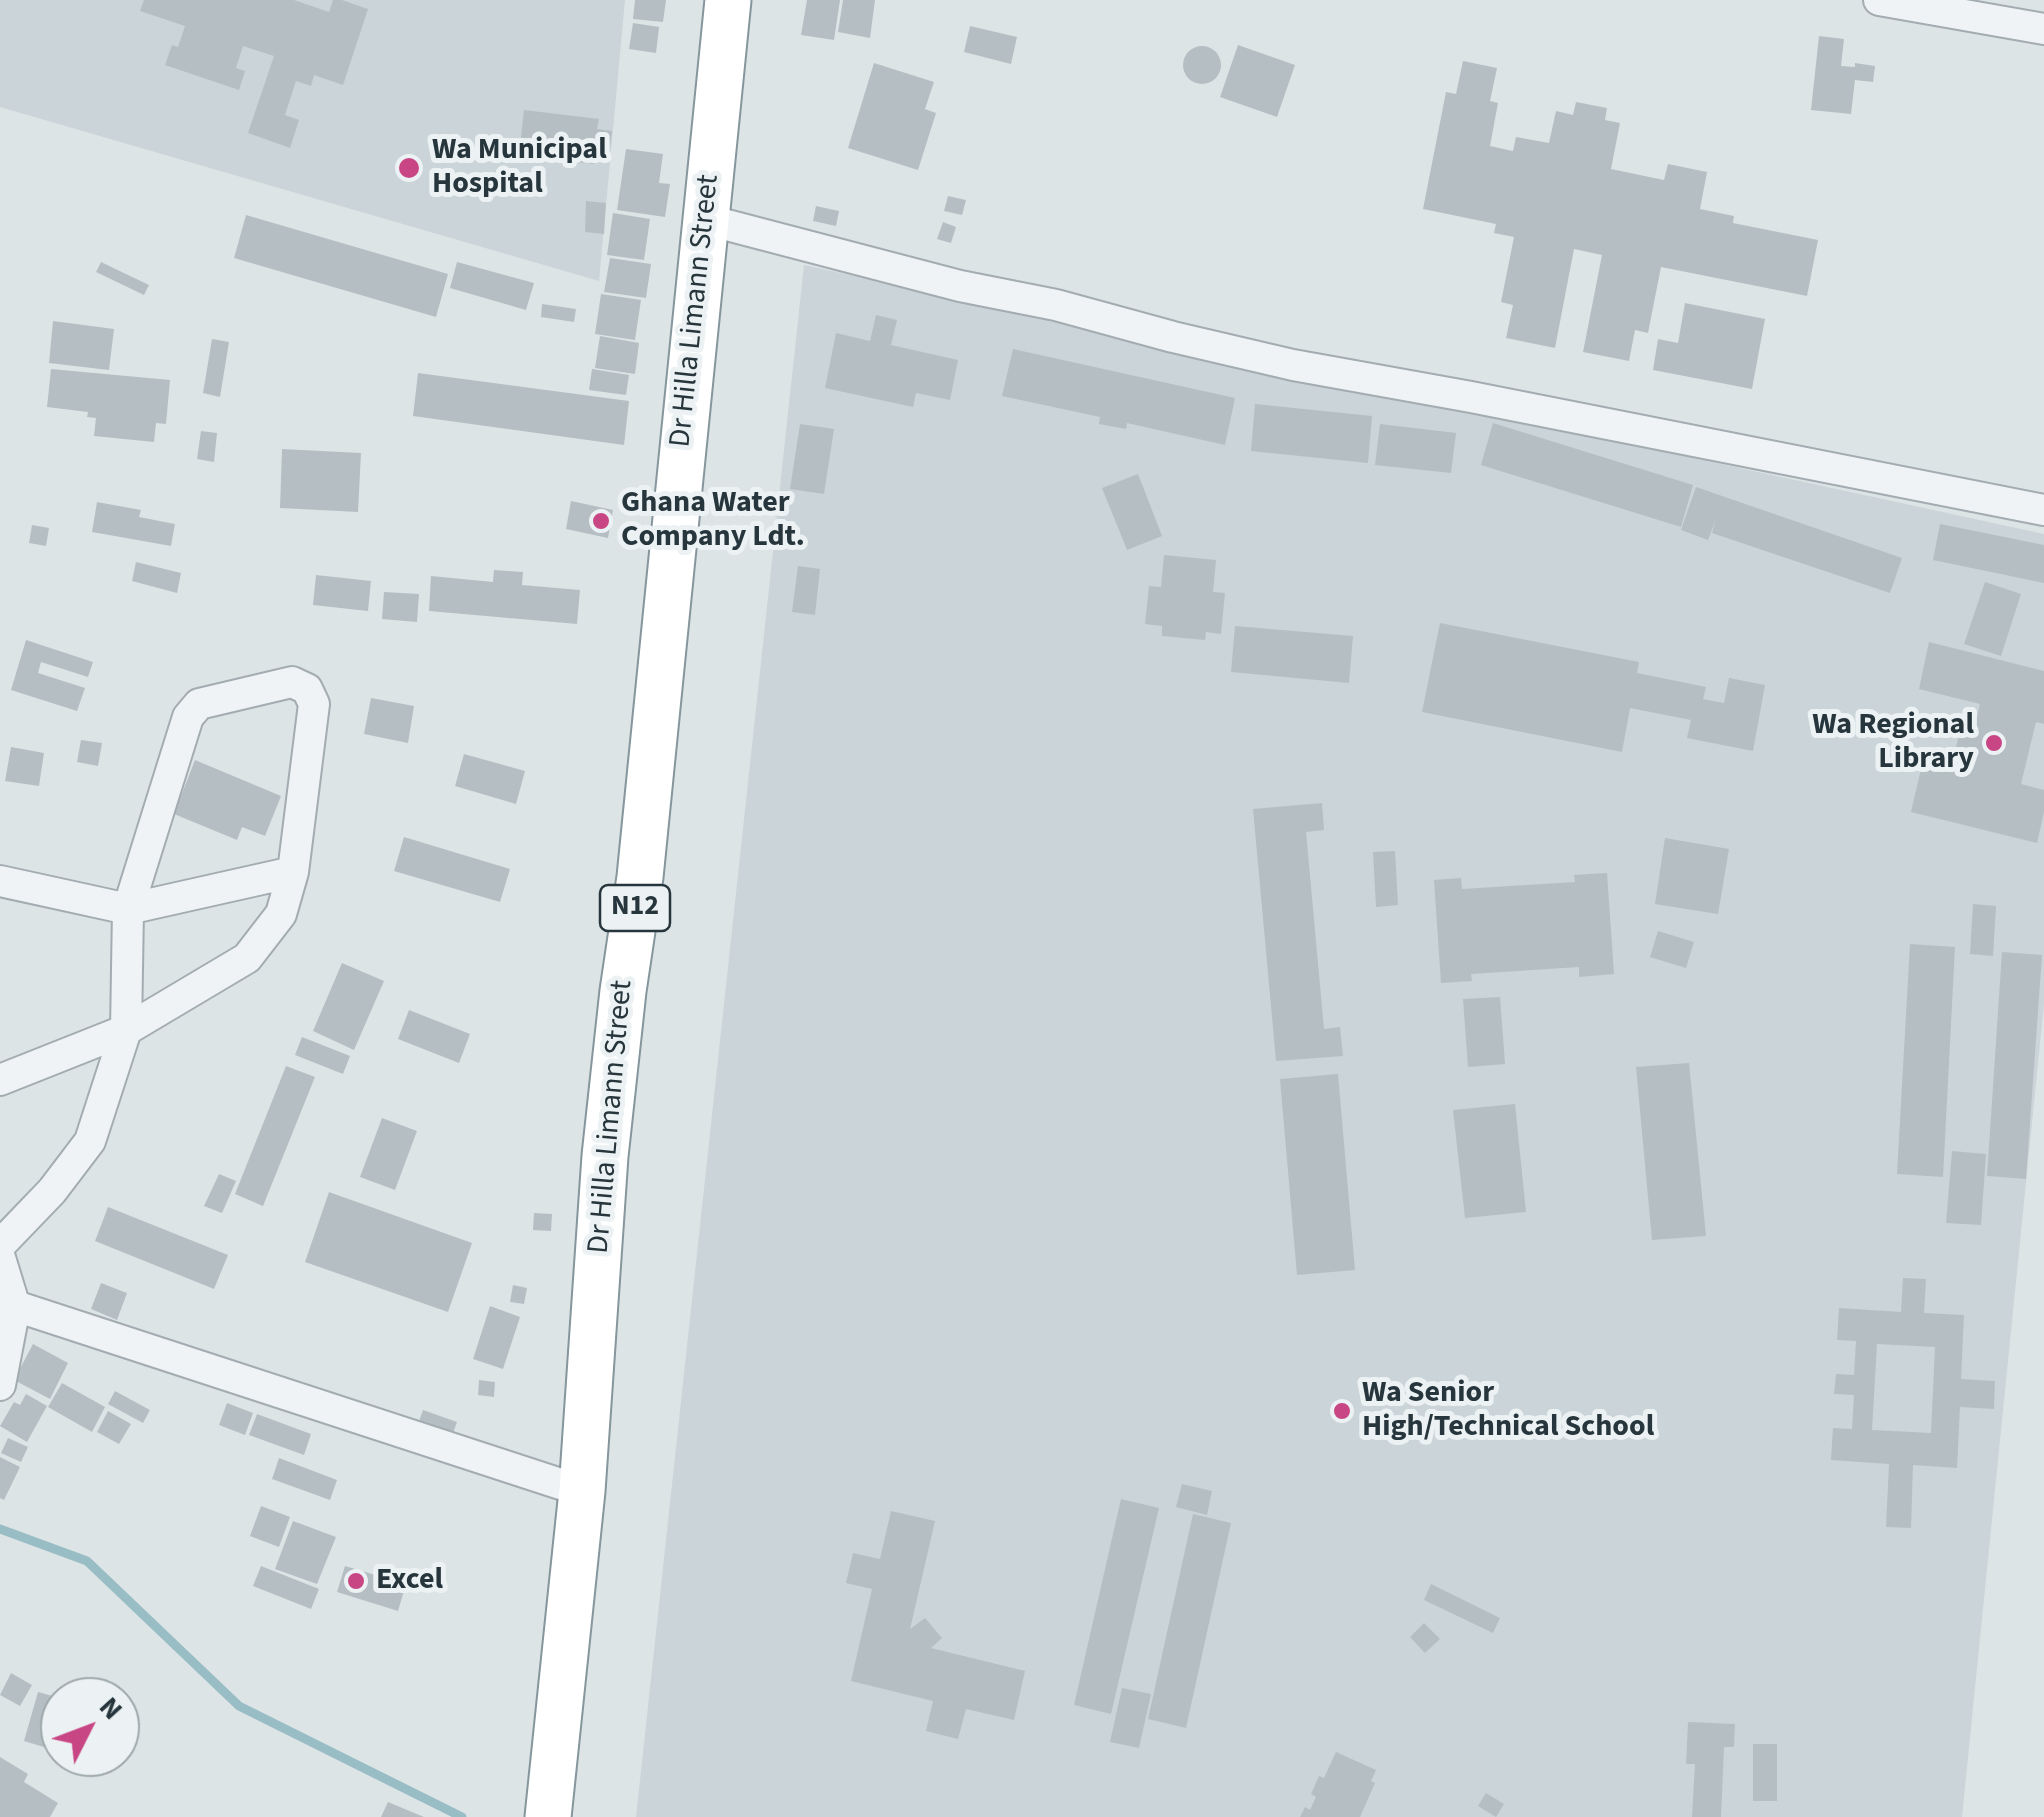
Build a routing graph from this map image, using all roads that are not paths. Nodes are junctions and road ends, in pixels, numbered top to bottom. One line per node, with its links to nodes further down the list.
1 (728, 0): 4 (highway, Dr Hilla Limann Street / N12)
2 (1879, 0): 3 (street)
3 (2044, 29)
4 (704, 219): 5 (street); 15 (highway, Dr Hilla Limann Street / N12)
5 (2044, 510)
6 (293, 872): 8 (street); 8 (street); 9 (street)
7 (0, 881): 8 (street)
8 (128, 909): 9 (street)
9 (126, 1030): 10 (street); 11 (street)
10 (0, 1080)
11 (0, 1245)
12 (0, 1258): 13 (street)
13 (8, 1304): 14 (street); 15 (street)
14 (0, 1385)
15 (582, 1491): 16 (highway, Dr Hilla Limann Street / N12)
16 (548, 1817)

